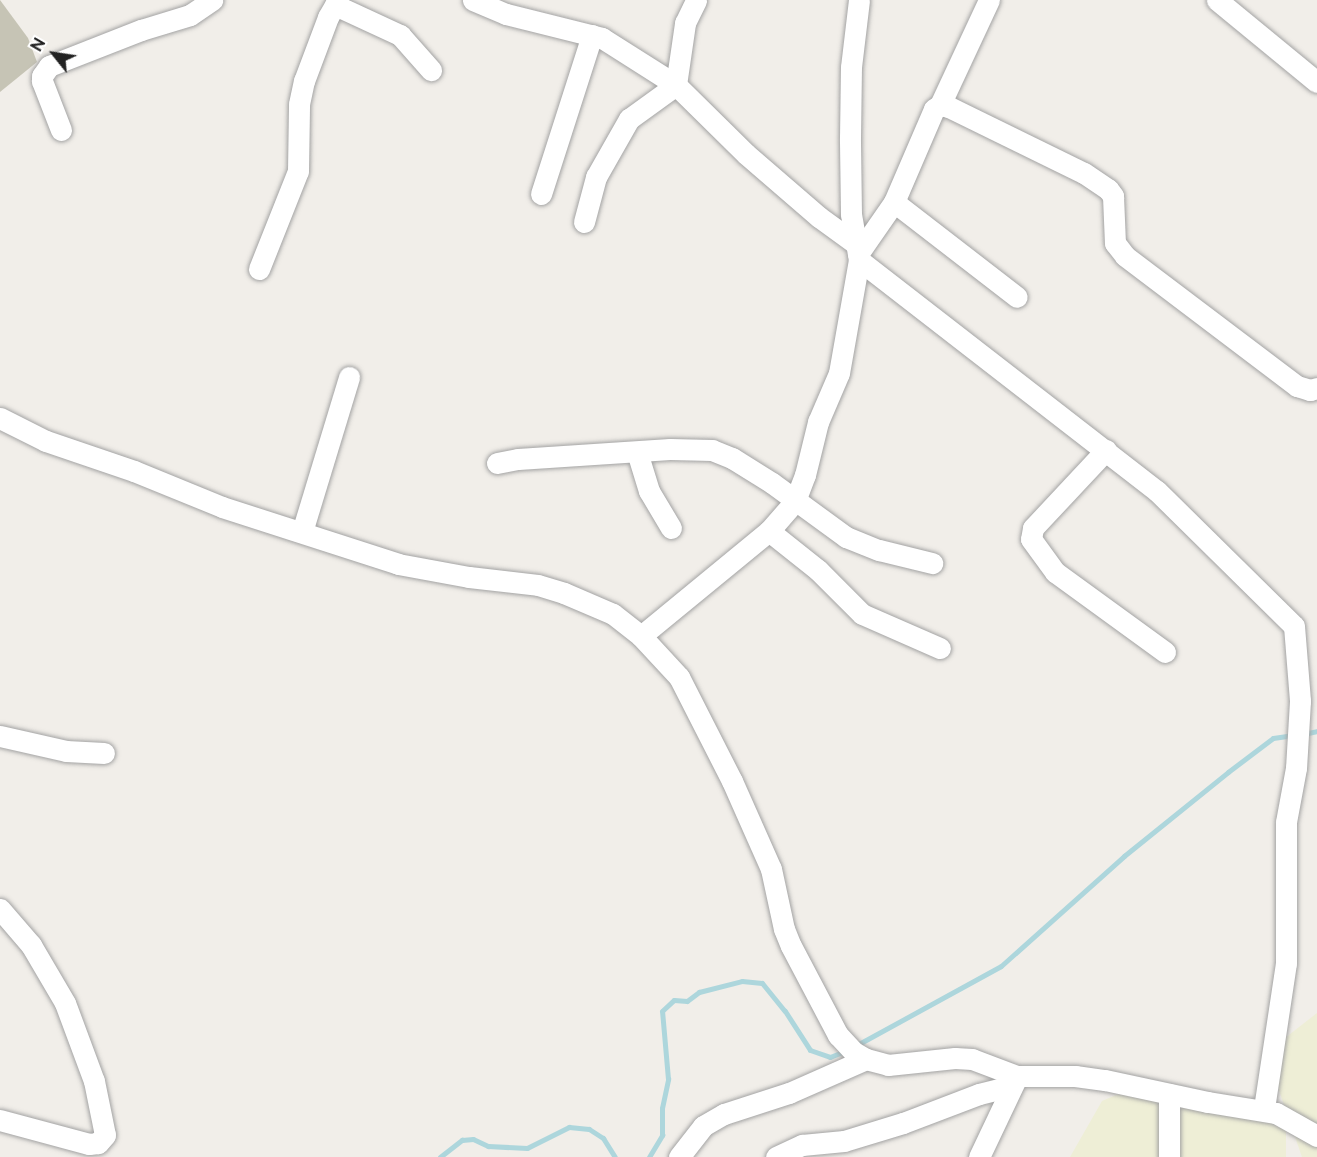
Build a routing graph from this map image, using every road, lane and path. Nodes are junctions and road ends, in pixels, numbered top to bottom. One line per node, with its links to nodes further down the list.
1 (212, 0): 13 (street)
2 (473, 0): 8 (street)
3 (696, 0): 11 (street)
4 (859, 0): 17 (street)
5 (989, 0): 12 (street)
6 (1217, 0): 10 (street)
7 (336, 2): 9 (street); 18 (street)
8 (592, 35): 11 (street); 14 (street)
9 (431, 70)
10 (1317, 82)
11 (676, 85): 16 (street); 17 (street)
12 (940, 105): 15 (street); 21 (street)
13 (61, 130)
14 (541, 194)
15 (894, 202): 17 (street); 19 (street)
16 (584, 222)
17 (858, 253): 23 (street); 26 (street)
18 (259, 269)
19 (1017, 297)
20 (349, 377): 29 (street)
21 (1317, 388)
22 (0, 418): 29 (street)
23 (1106, 450): 33 (street); 40 (street)
24 (637, 452): 25 (street); 26 (street); 27 (street)
25 (497, 463)
26 (795, 501): 28 (street); 30 (street)
27 (671, 528)
28 (769, 531): 31 (street); 32 (street)
29 (302, 532): 31 (street)
30 (932, 563)
31 (641, 636): 37 (street)
32 (940, 648)
33 (1165, 652)
34 (0, 736): 35 (street)
35 (104, 753)
36 (0, 909): 41 (street)
37 (866, 1059): 38 (street); 43 (street)
38 (1015, 1081): 39 (street); 44 (street); 45 (street)
39 (1169, 1094): 40 (street); 46 (street)
40 (1264, 1109): 42 (street)
41 (0, 1120)
42 (1317, 1136)
43 (679, 1157)
44 (776, 1157)
45 (979, 1157)
46 (1169, 1157)

